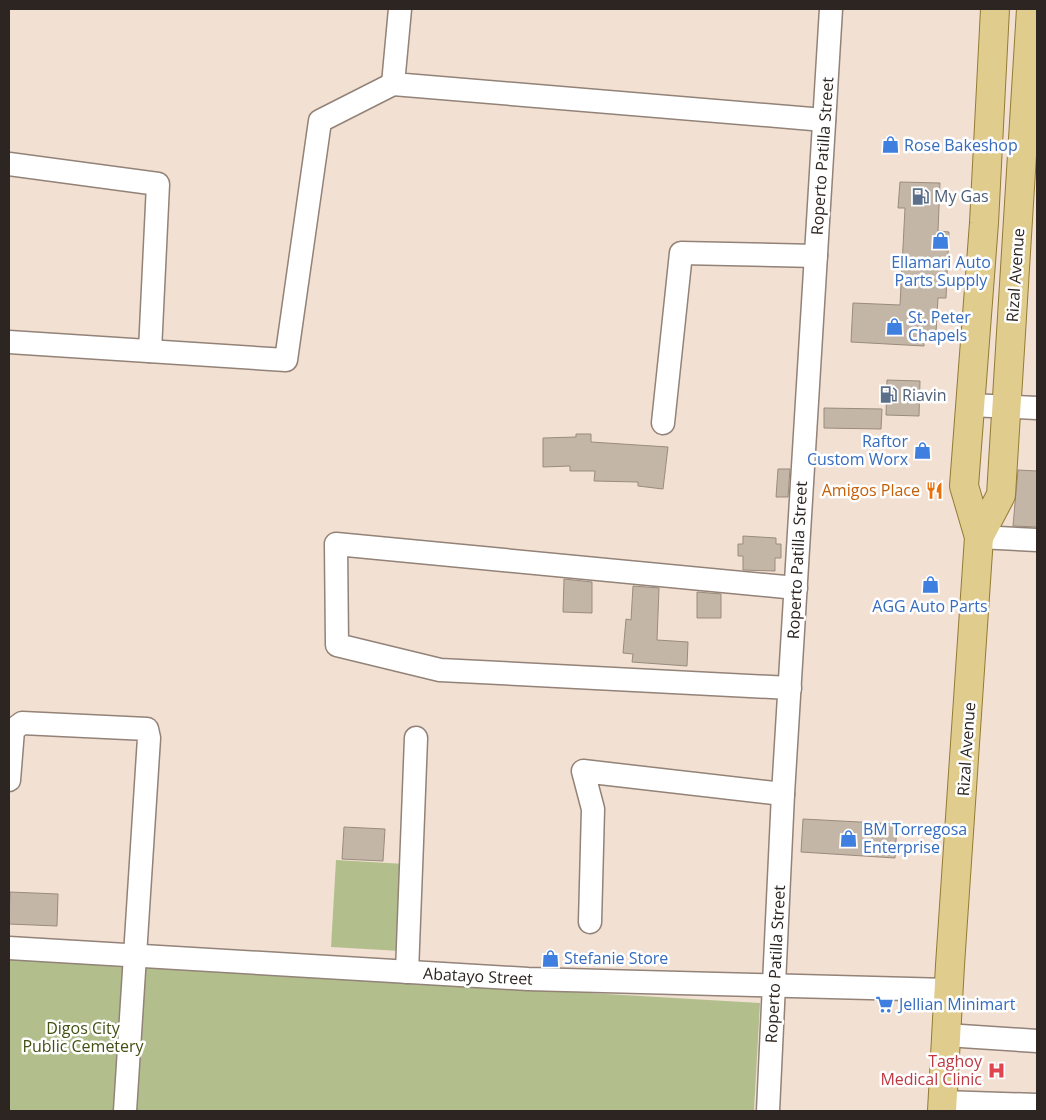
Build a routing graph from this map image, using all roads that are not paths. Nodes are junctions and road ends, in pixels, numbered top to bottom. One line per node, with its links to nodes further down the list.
1 (400, 9): 5 (street)
2 (831, 9): 6 (street, Roperto Patilla Street)
3 (995, 9): 11 (main road, Rizal Avenue)
4 (1031, 9): 12 (main road, Rizal Avenue)
5 (393, 84): 6 (street); 10 (street)
6 (824, 120): 8 (street, Roperto Patilla Street)
7 (9, 164): 10 (street)
8 (816, 256): 14 (street); 17 (street, Roperto Patilla Street)
9 (9, 342): 10 (street)
10 (150, 351)
11 (970, 405): 12 (street); 15 (main road, Rizal Avenue)
12 (1006, 407): 13 (street); 15 (main road, Rizal Avenue)
13 (1037, 408)
14 (663, 423)
15 (980, 537): 16 (street); 27 (main road, Rizal Avenue)
16 (1037, 540)
17 (796, 588): 18 (street, Roperto Patilla Street); 18 (street)
18 (790, 688): 21 (street, Roperto Patilla Street)
19 (416, 738): 25 (street)
20 (9, 780): 24 (street)
21 (783, 794): 22 (street); 26 (street, Roperto Patilla Street)
22 (590, 922)
23 (9, 948): 24 (street, Abatayo Street)
24 (134, 955): 25 (street, Abatayo Street); 32 (street)
25 (406, 972): 26 (street, Abatayo Street)
26 (774, 986): 27 (street, Abatayo Street); 33 (street, Roperto Patilla Street)
27 (948, 990): 28 (main road, Rizal Avenue)
28 (946, 1036): 29 (street); 31 (main road, Rizal Avenue)
29 (1037, 1041)
30 (1037, 1105): 31 (street)
31 (942, 1107)
32 (125, 1111)
33 (768, 1111)

